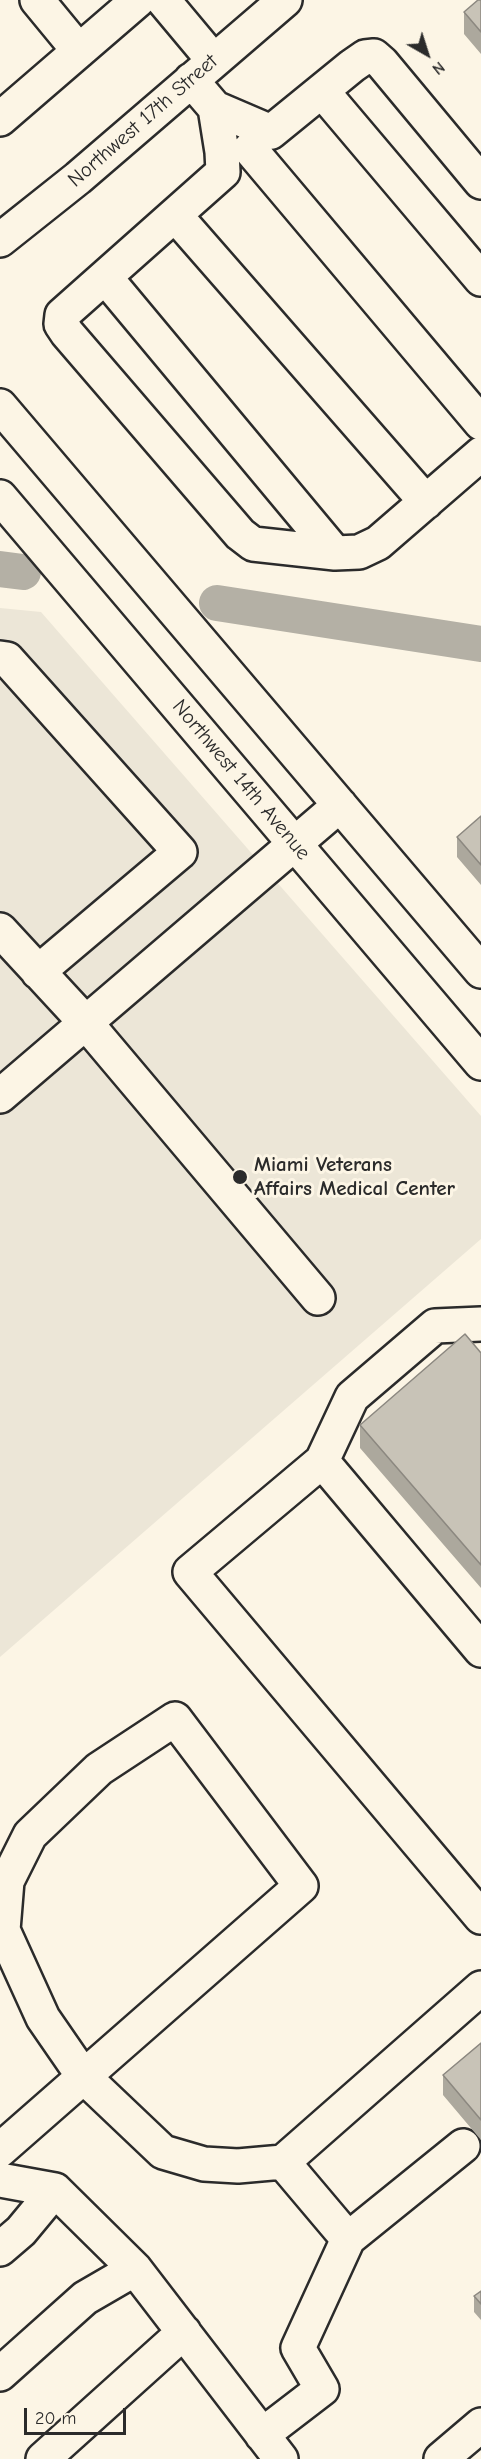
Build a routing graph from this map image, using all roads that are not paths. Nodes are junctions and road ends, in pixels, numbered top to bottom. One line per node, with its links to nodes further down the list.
1 (37, 0): 5 (street)
2 (138, 0): 5 (street)
3 (163, 0): 6 (street)
4 (285, 0): 6 (street, Northwest 17th Street)
5 (79, 51): 9 (street)
6 (203, 70): 8 (street); 14 (street, Northwest 17th Street)
7 (322, 92): 10 (street); 12 (street); 16 (street)
8 (214, 108): 10 (street); 11 (street)
9 (0, 119)
10 (261, 141): 11 (street); 18 (street)
11 (223, 172): 13 (street)
12 (481, 182)
13 (175, 215): 15 (street); 21 (street)
14 (0, 240)
15 (105, 277): 22 (street); 22 (street)
16 (481, 279)
17 (0, 406): 24 (street)
18 (481, 423)
19 (481, 454): 21 (street)
20 (0, 497): 25 (street, Northwest 14th Avenue)
21 (426, 502): 22 (street)
22 (335, 553)
23 (0, 658): 28 (street)
24 (340, 805): 25 (street); 27 (street)
25 (295, 843): 29 (street); 30 (street, Northwest 14th Avenue)
26 (0, 930): 28 (street)
27 (481, 971)
28 (38, 972): 29 (street)
29 (86, 1023): 31 (street); 32 (street)
30 (481, 1063)
31 (0, 1096)
32 (318, 1298)
33 (481, 1324): 34 (street)
34 (322, 1461): 35 (street); 36 (street)
35 (481, 1650)
36 (481, 1917)
37 (481, 1988): 41 (street)
38 (83, 2076): 38 (street); 39 (street); 41 (street)
39 (5, 2135)
40 (463, 2146): 44 (street)
41 (283, 2162): 44 (street)
42 (0, 2180): 43 (street)
43 (55, 2190): 45 (street); 46 (street)
44 (348, 2240): 50 (street)
45 (0, 2249)
46 (135, 2269): 47 (street); 48 (street)
47 (184, 2332): 50 (street); 51 (street)
48 (0, 2374)
49 (481, 2425): 52 (street)
50 (272, 2447)
51 (44, 2459)
52 (441, 2459)

